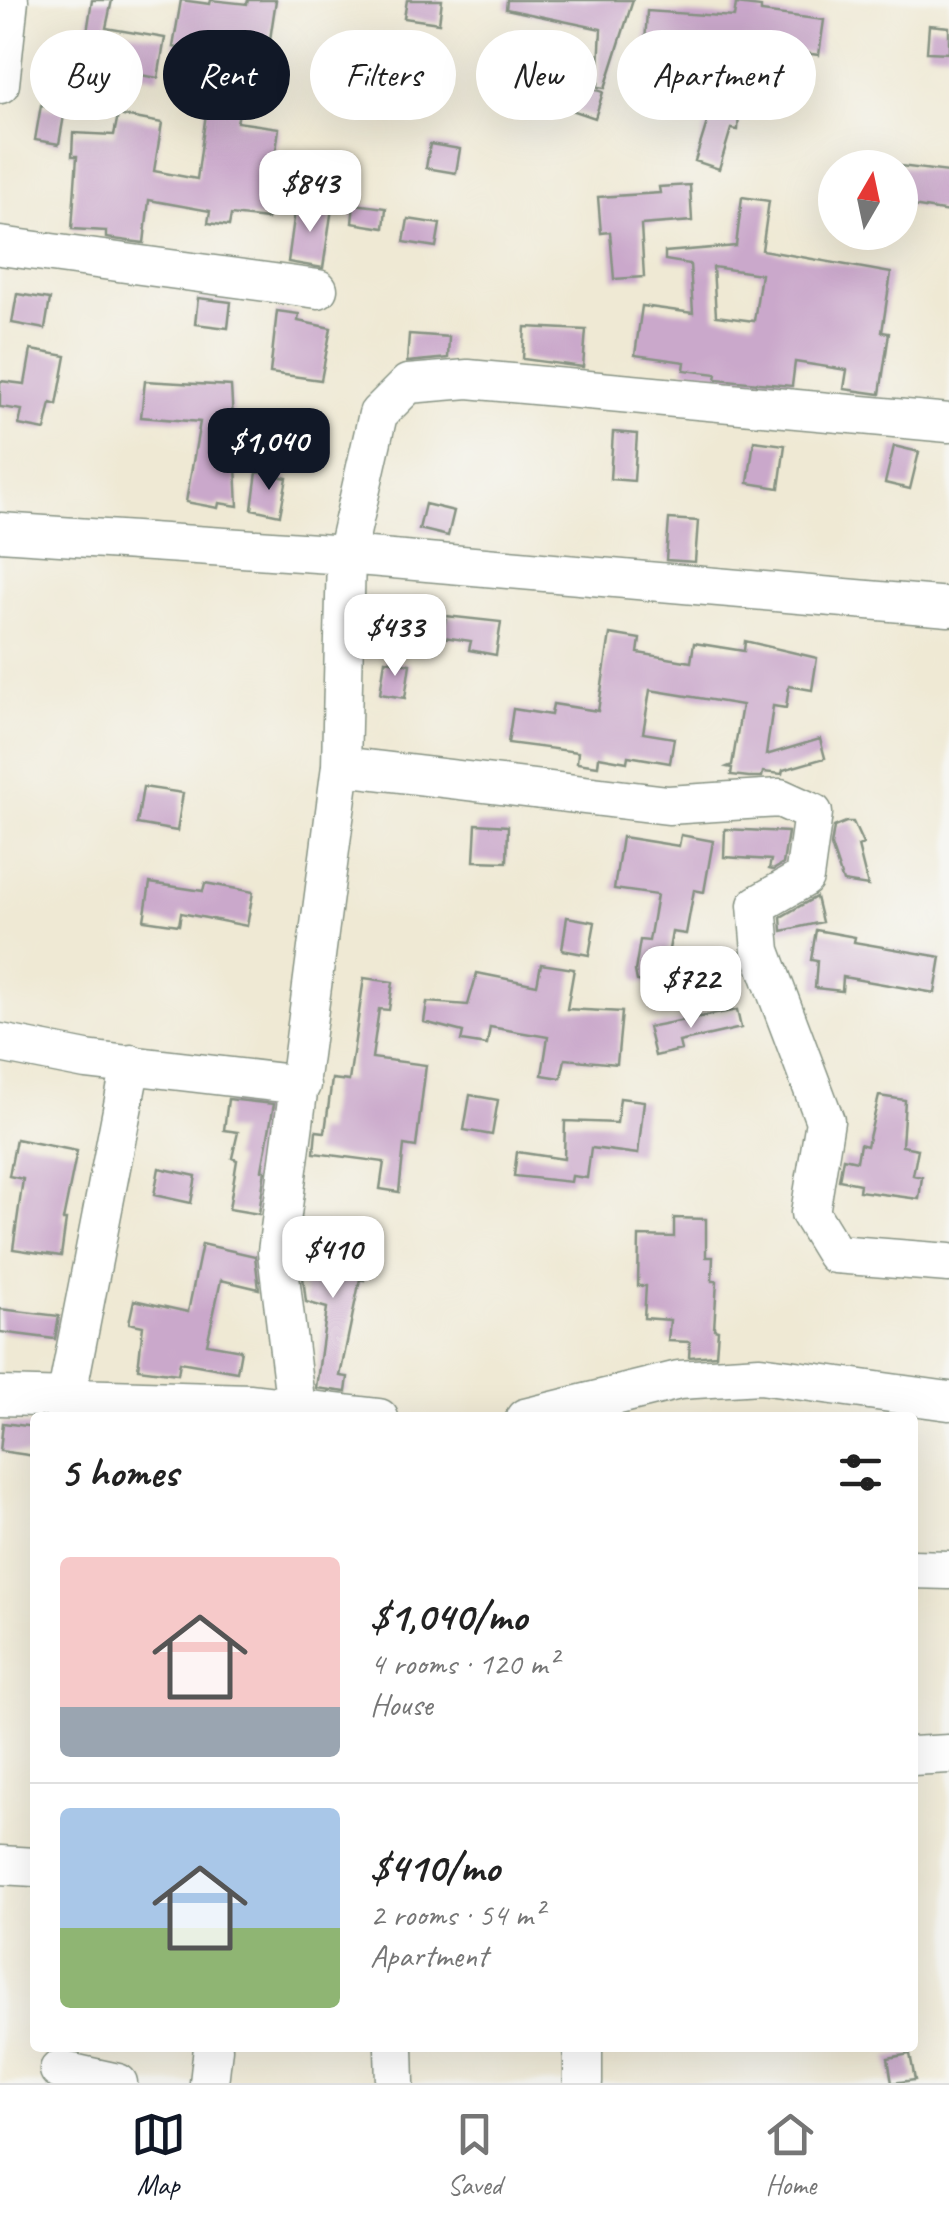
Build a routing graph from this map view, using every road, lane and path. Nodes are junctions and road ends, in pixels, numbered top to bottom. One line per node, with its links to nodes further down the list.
1 (9, 0): 2 (street)
2 (0, 84)
3 (0, 246): 4 (street)
4 (318, 289)
5 (949, 423): 7 (street)
6 (0, 532): 7 (street)
7 (346, 555): 8 (street); 9 (street)
8 (949, 607)
9 (341, 766): 12 (street); 13 (street)
10 (0, 1043): 11 (street)
11 (132, 1064): 12 (street); 15 (street)
12 (301, 1085): 18 (street)
13 (949, 1263)
14 (0, 1396): 15 (street)
15 (66, 1399): 17 (street)
16 (949, 1401): 20 (street)
17 (149, 1408): 18 (street)
18 (296, 1408): 19 (street)
19 (329, 1412)
20 (549, 1412)
21 (918, 1568): 22 (street)
22 (949, 1570)
23 (949, 1754): 24 (street)
24 (918, 1756)
25 (0, 1865): 26 (street)
26 (30, 1866)
27 (213, 2052): 32 (street)
28 (394, 2052): 33 (street)
29 (583, 2052): 34 (street)
30 (59, 2070): 31 (street)
31 (118, 2083)
32 (209, 2083)
33 (395, 2083)
34 (584, 2083)

